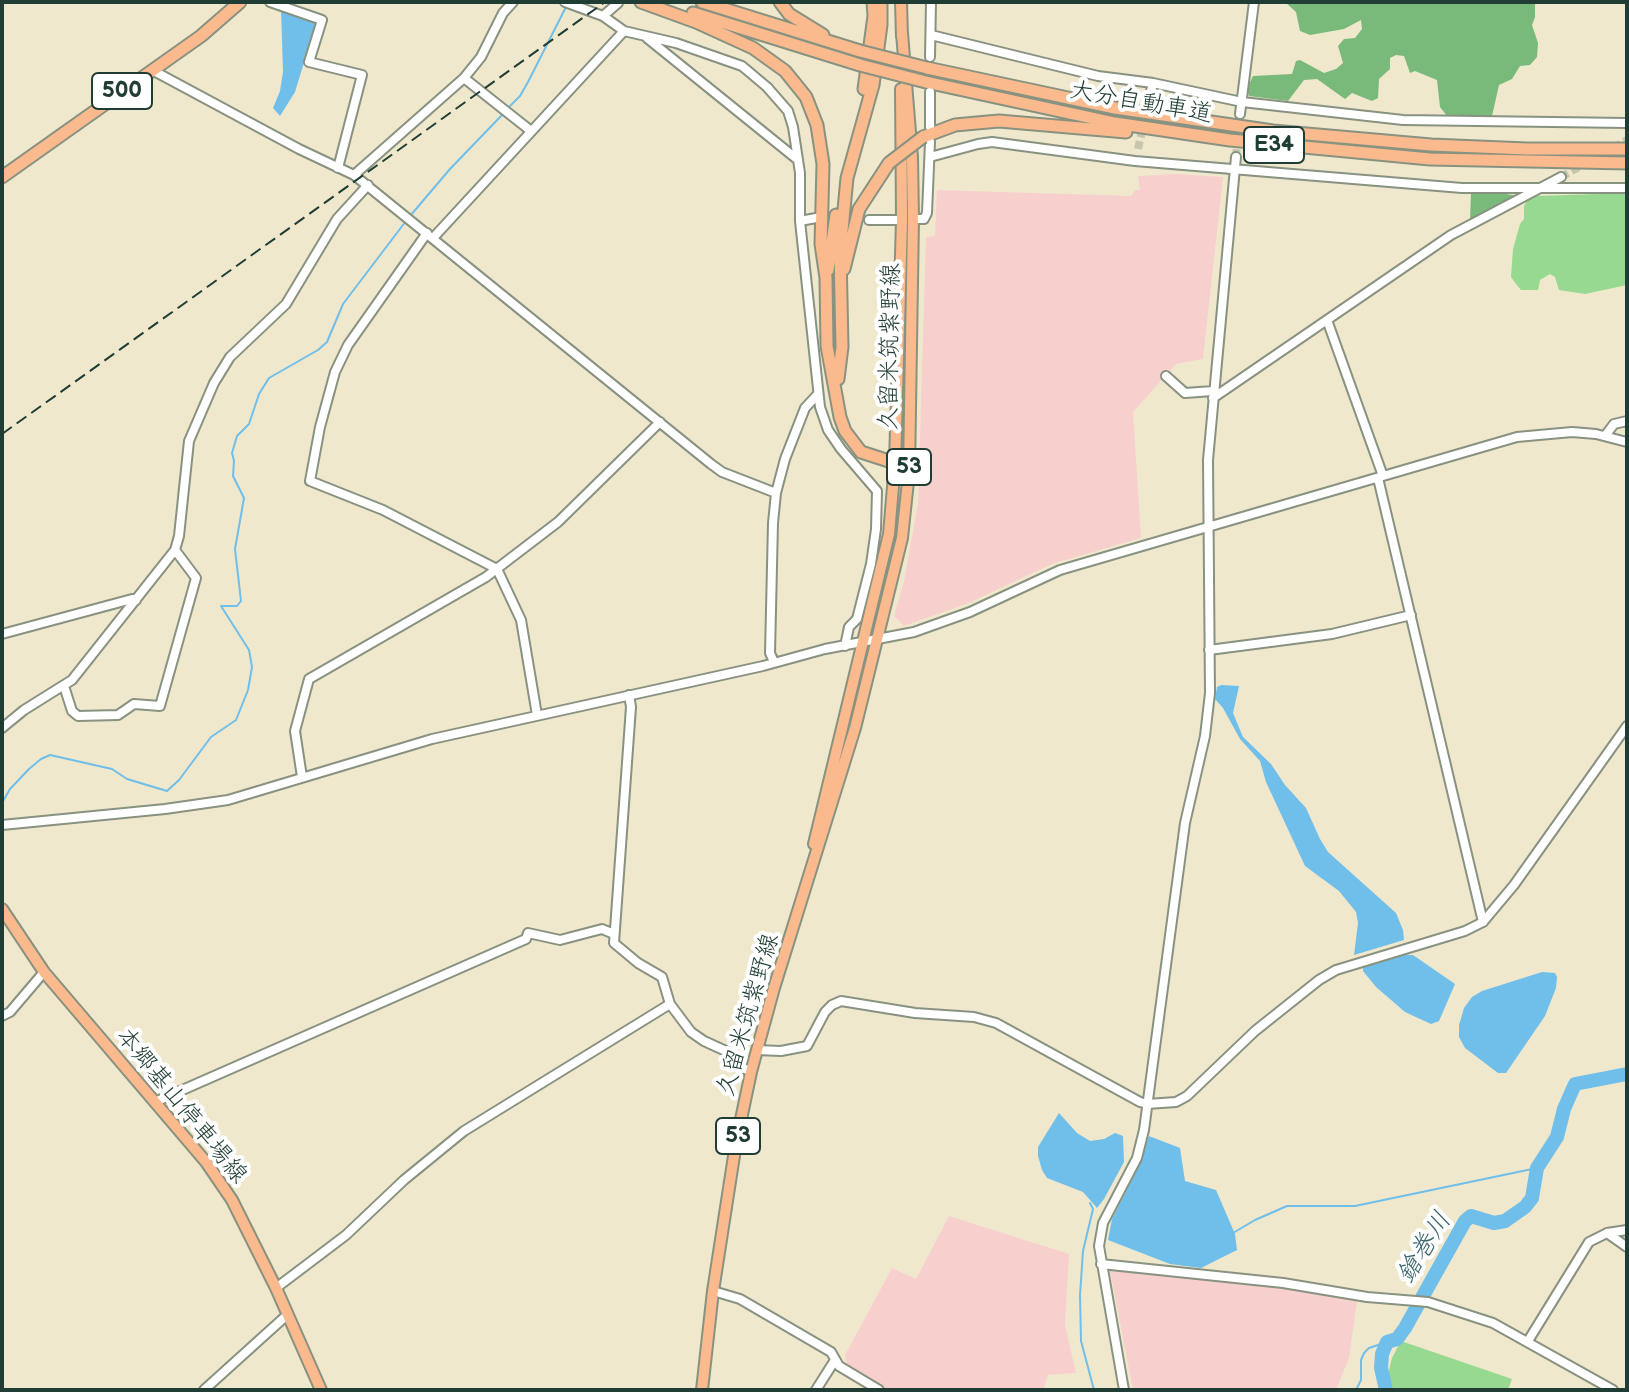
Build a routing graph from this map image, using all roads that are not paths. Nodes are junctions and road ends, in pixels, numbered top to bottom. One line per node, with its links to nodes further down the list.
1 (270, 2): 39 (street)
2 (513, 2): 22 (street)
3 (641, 2): 53 (highway)
4 (661, 2): 24 (highway, 大分自動車道 / E34, bridge)
5 (702, 2): 19 (highway, 大分自動車道 / E34)
6 (780, 2): 19 (highway)
7 (873, 2): 53 (highway)
8 (881, 2): 52 (highway)
9 (901, 2): 49 (main road, 久留米筑紫野線 / 53)
10 (931, 2): 17 (street)
11 (1254, 2): 26 (street)
12 (235, 3): 21 (highway, 500)
13 (569, 3): 15 (street)
14 (618, 3): 15 (street)
15 (603, 16): 16 (street)
16 (624, 31): 18 (street); 29 (street)
17 (931, 35): 20 (street); 23 (street)
18 (645, 37): 36 (street); 36 (street)
19 (860, 51): 20 (highway, 大分自動車道 / E34, bridge)
20 (928, 63): 33 (highway, 大分自動車道 / E34)
21 (152, 70): 39 (street); 42 (highway, 500)
22 (464, 78): 29 (street); 41 (street)
23 (1153, 83): 25 (street); 26 (street)
24 (928, 87): 30 (street); 31 (highway, 大分自動車道 / E34)
25 (1149, 99)
26 (1242, 102): 27 (street); 28 (street)
27 (1240, 114)
28 (1627, 123)
29 (531, 131): 51 (street)
30 (928, 135): 31 (highway); 34 (street); 52 (highway, bridge)
31 (1230, 140): 38 (highway, 大分自動車道 / E34)
32 (1138, 149): 37 (street)
33 (1627, 149)
34 (930, 157): 37 (street); 49 (street)
35 (1236, 157): 40 (street)
36 (798, 161): 50 (street)
37 (1135, 161): 40 (street)
38 (1627, 163)
39 (338, 168): 41 (street)
40 (1235, 168): 45 (street); 58 (street)
41 (354, 175): 44 (street)
42 (2, 177)
43 (1561, 177): 45 (street)
44 (368, 185): 51 (street); 68 (street)
45 (1541, 188): 46 (street); 54 (street)
46 (1627, 188)
47 (816, 218): 50 (street)
48 (869, 220): 49 (street)
49 (908, 220): 63 (main road, 久留米筑紫野線 / 53); 64 (main road, 久留米筑紫野線 / 53)
50 (800, 221): 57 (street)
51 (430, 235): 60 (street); 69 (street)
52 (842, 277): 56 (highway)
53 (826, 278): 56 (highway)
54 (1327, 320): 58 (street); 65 (street)
55 (1166, 376): 58 (street)
56 (837, 392): 63 (highway)
57 (818, 394): 66 (street); 75 (street)
58 (1213, 394): 67 (street)
59 (1627, 421): 61 (street)
60 (660, 422): 66 (street); 69 (street)
61 (1605, 436): 62 (street); 65 (street)
62 (1627, 442)
63 (895, 463): 64 (highway); 74 (main road, 久留米筑紫野線 / 53)
64 (909, 472): 73 (main road, 久留米筑紫野線 / 53)
65 (1380, 477): 67 (street); 71 (street)
66 (776, 493): 77 (street)
67 (1209, 527): 73 (street); 76 (street)
68 (175, 550): 70 (street); 78 (street)
69 (497, 569): 80 (street); 83 (street)
70 (136, 600): 72 (street); 78 (street)
71 (1411, 615): 76 (street); 87 (street)
72 (2, 634)
73 (878, 640): 74 (street); 85 (main road, 久留米筑紫野線 / 53)
74 (865, 641): 75 (street); 85 (main road, 久留米筑紫野線 / 53)
75 (845, 646): 77 (street)
76 (1209, 650): 95 (street)
77 (774, 662): 79 (street)
78 (64, 686): 82 (street)
79 (629, 695): 80 (street); 88 (street)
80 (537, 715): 83 (street)
81 (1627, 726): 87 (street)
82 (2, 728)
83 (302, 777): 84 (street)
84 (2, 825)
85 (806, 889): 92 (main road, 久留米筑紫野線 / 53)
86 (2, 909): 89 (main road, 本郷基山停車場線)
87 (1483, 922): 95 (street)
88 (614, 934): 90 (street); 94 (street)
89 (44, 972): 91 (street); 94 (main road, 本郷基山停車場線)
90 (670, 1004): 93 (street); 100 (street)
91 (2, 1016)
92 (757, 1050): 93 (main road, 久留米筑紫野線 / 53); 95 (street)
93 (751, 1072): 101 (main road, 久留米筑紫野線 / 53)
94 (155, 1102): 100 (main road, 本郷基山停車場線)
95 (1147, 1104): 99 (street)
96 (1627, 1230): 97 (street)
97 (1607, 1233): 98 (street); 103 (street)
98 (1627, 1247)
99 (1101, 1264): 103 (street); 110 (street)
100 (276, 1288): 102 (main road, 本郷基山停車場線)
101 (713, 1291): 104 (street); 107 (main road, 久留米筑紫野線 / 53)
102 (287, 1315): 105 (street); 106 (main road, 本郷基山停車場線)
103 (1528, 1341): 111 (street)
104 (835, 1360): 108 (street); 109 (street)
105 (204, 1390)
106 (321, 1390)
107 (702, 1390)
108 (816, 1390)
109 (879, 1390)
110 (1124, 1390)
111 (1613, 1390)

